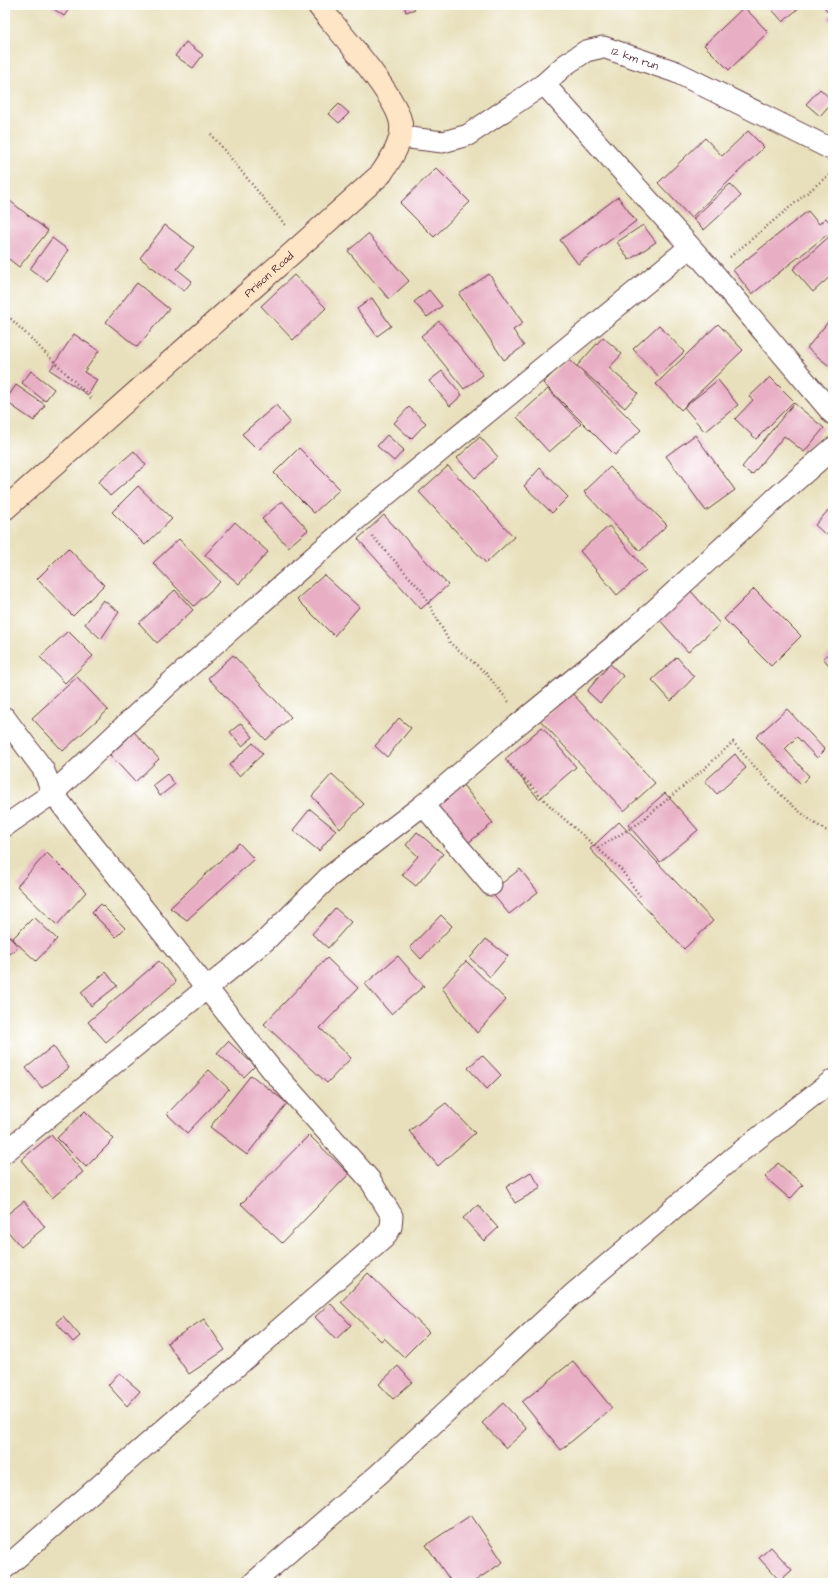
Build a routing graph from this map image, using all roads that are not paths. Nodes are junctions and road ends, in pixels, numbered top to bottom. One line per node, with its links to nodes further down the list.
1 (318, 5): 3 (street, Prison Road)
2 (544, 84): 3 (street, 12 km run); 4 (street, 12 km run); 5 (street)
3 (400, 137): 8 (street, Prison Road)
4 (833, 150)
5 (690, 246): 6 (street); 10 (street)
6 (833, 414)
7 (833, 448): 11 (street)
8 (5, 508)
9 (5, 718): 10 (street)
10 (53, 793): 12 (street); 14 (street)
11 (423, 805): 13 (street); 14 (street)
12 (5, 826)
13 (491, 885)
14 (208, 988): 16 (street); 17 (street)
15 (833, 1080): 18 (street)
16 (5, 1152)
17 (5, 1568)
18 (253, 1583)

